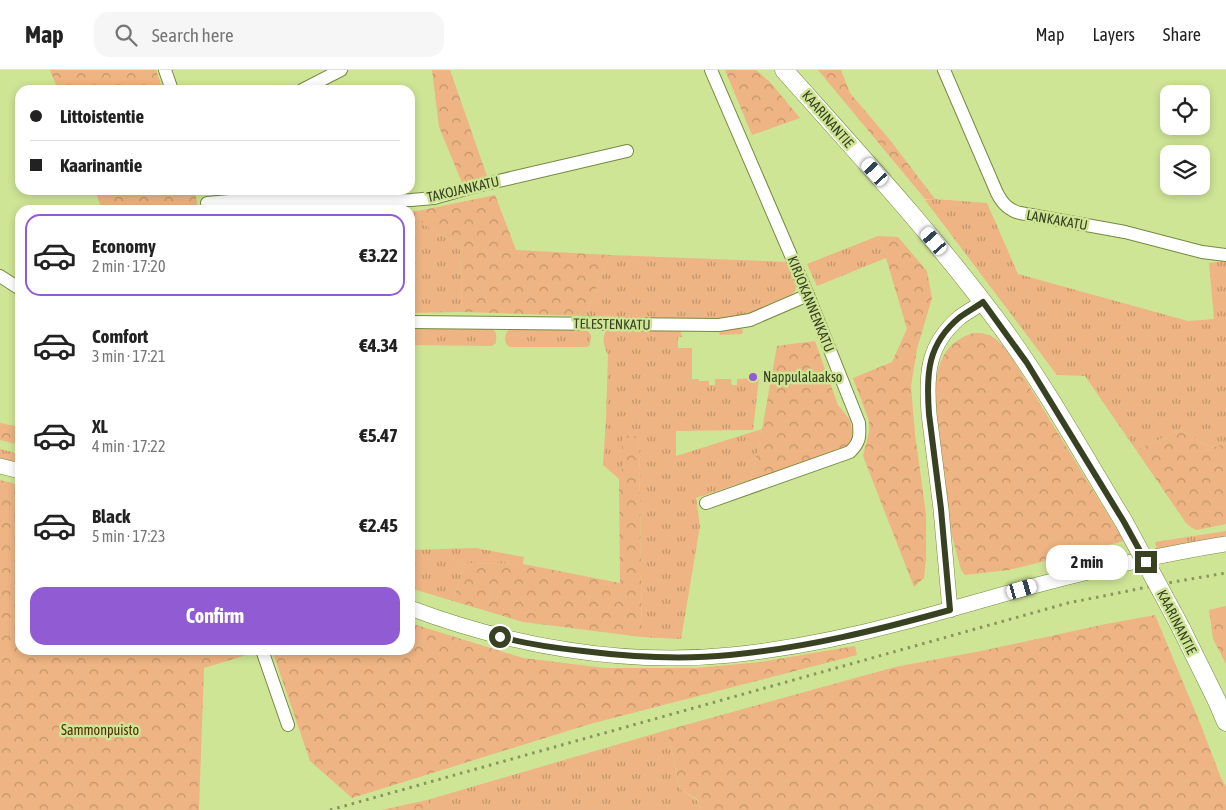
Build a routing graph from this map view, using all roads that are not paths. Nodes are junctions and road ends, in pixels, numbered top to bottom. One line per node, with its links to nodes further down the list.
1 (341, 70): 7 (street)
2 (711, 70): 13 (street, KIRJOKANNENKATU)
3 (784, 70): 14 (main road, KAARINANTIE)
4 (944, 70): 10 (street, LANKAKATU)
5 (169, 71): 6 (street)
6 (171, 85)
7 (312, 85)
8 (627, 151): 9 (street, TAKOJANKATU)
9 (212, 205)
10 (1226, 255)
11 (0, 276): 12 (street)
12 (15, 286)
13 (808, 295): 15 (street, TELESTENKATU); 18 (street, KIRJOKANNENKATU)
14 (983, 302): 21 (street); 23 (main road, KAARINANTIE, bridge)
15 (415, 322)
16 (0, 466): 17 (street)
17 (15, 470)
18 (706, 503)
19 (1226, 544): 21 (street)
20 (415, 610): 21 (street)
21 (950, 610)
22 (264, 655): 24 (street)
23 (1226, 722)
24 (288, 725)

